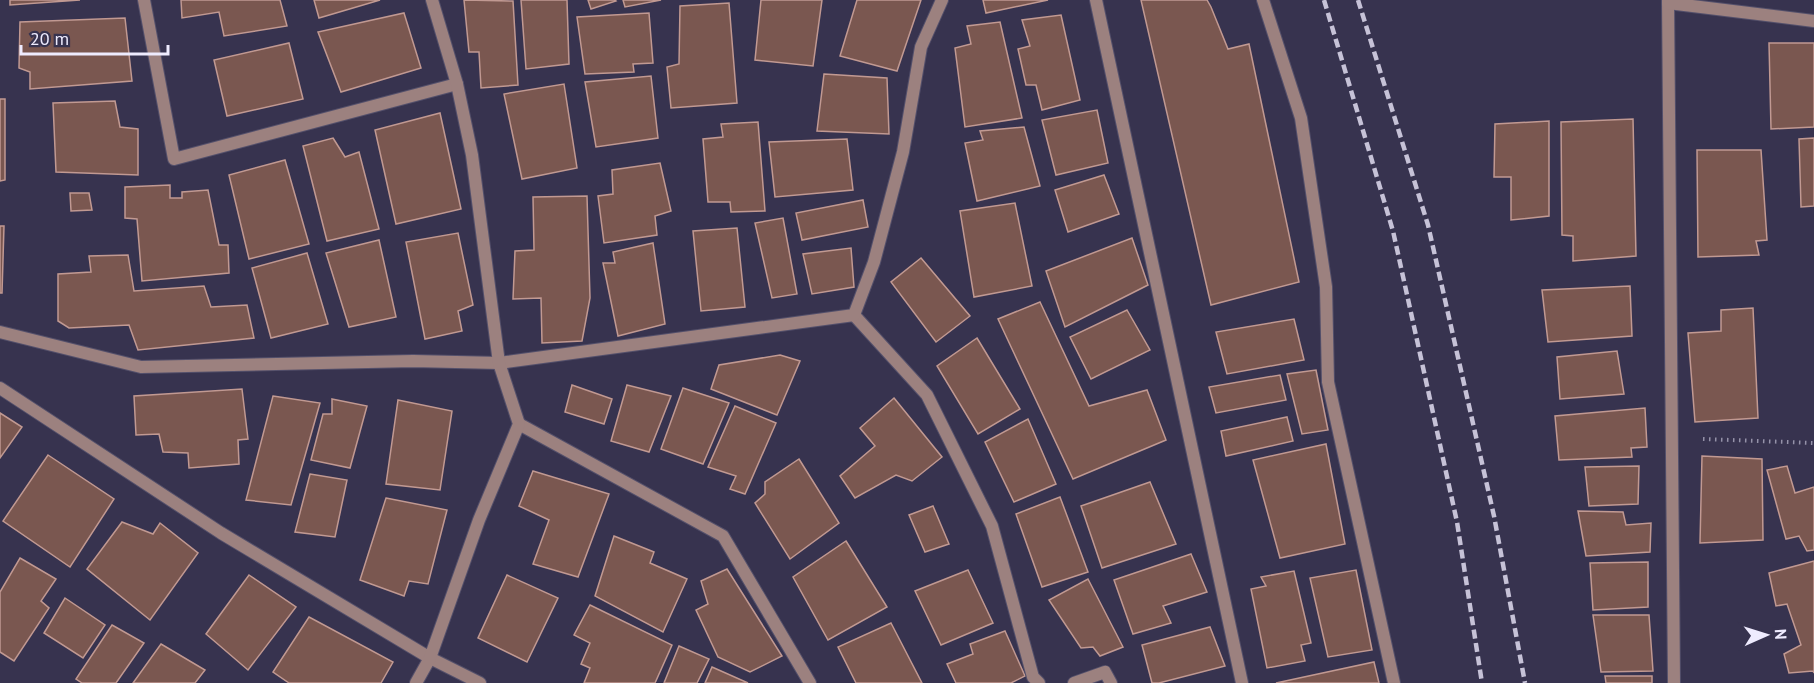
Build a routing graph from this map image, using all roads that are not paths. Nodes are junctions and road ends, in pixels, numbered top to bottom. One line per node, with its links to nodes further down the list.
1 (144, 0): 8 (street)
2 (432, 0): 8 (street)
3 (942, 0): 9 (street)
4 (1096, 0): 21 (street)
5 (1263, 0): 22 (street)
6 (1668, 2): 7 (street); 23 (street)
7 (1814, 21)
8 (458, 84): 11 (street)
9 (854, 315): 11 (street); 18 (street)
10 (0, 332): 11 (street)
11 (499, 363): 13 (street)
12 (0, 388): 14 (street)
13 (519, 424): 14 (street); 17 (street)
14 (430, 658): 15 (street); 16 (street)
15 (416, 683)
16 (480, 683)
17 (810, 683)
18 (1039, 683)
19 (1074, 683): 20 (street)
20 (1111, 683)
21 (1242, 683)
22 (1394, 683)
23 (1674, 683)

